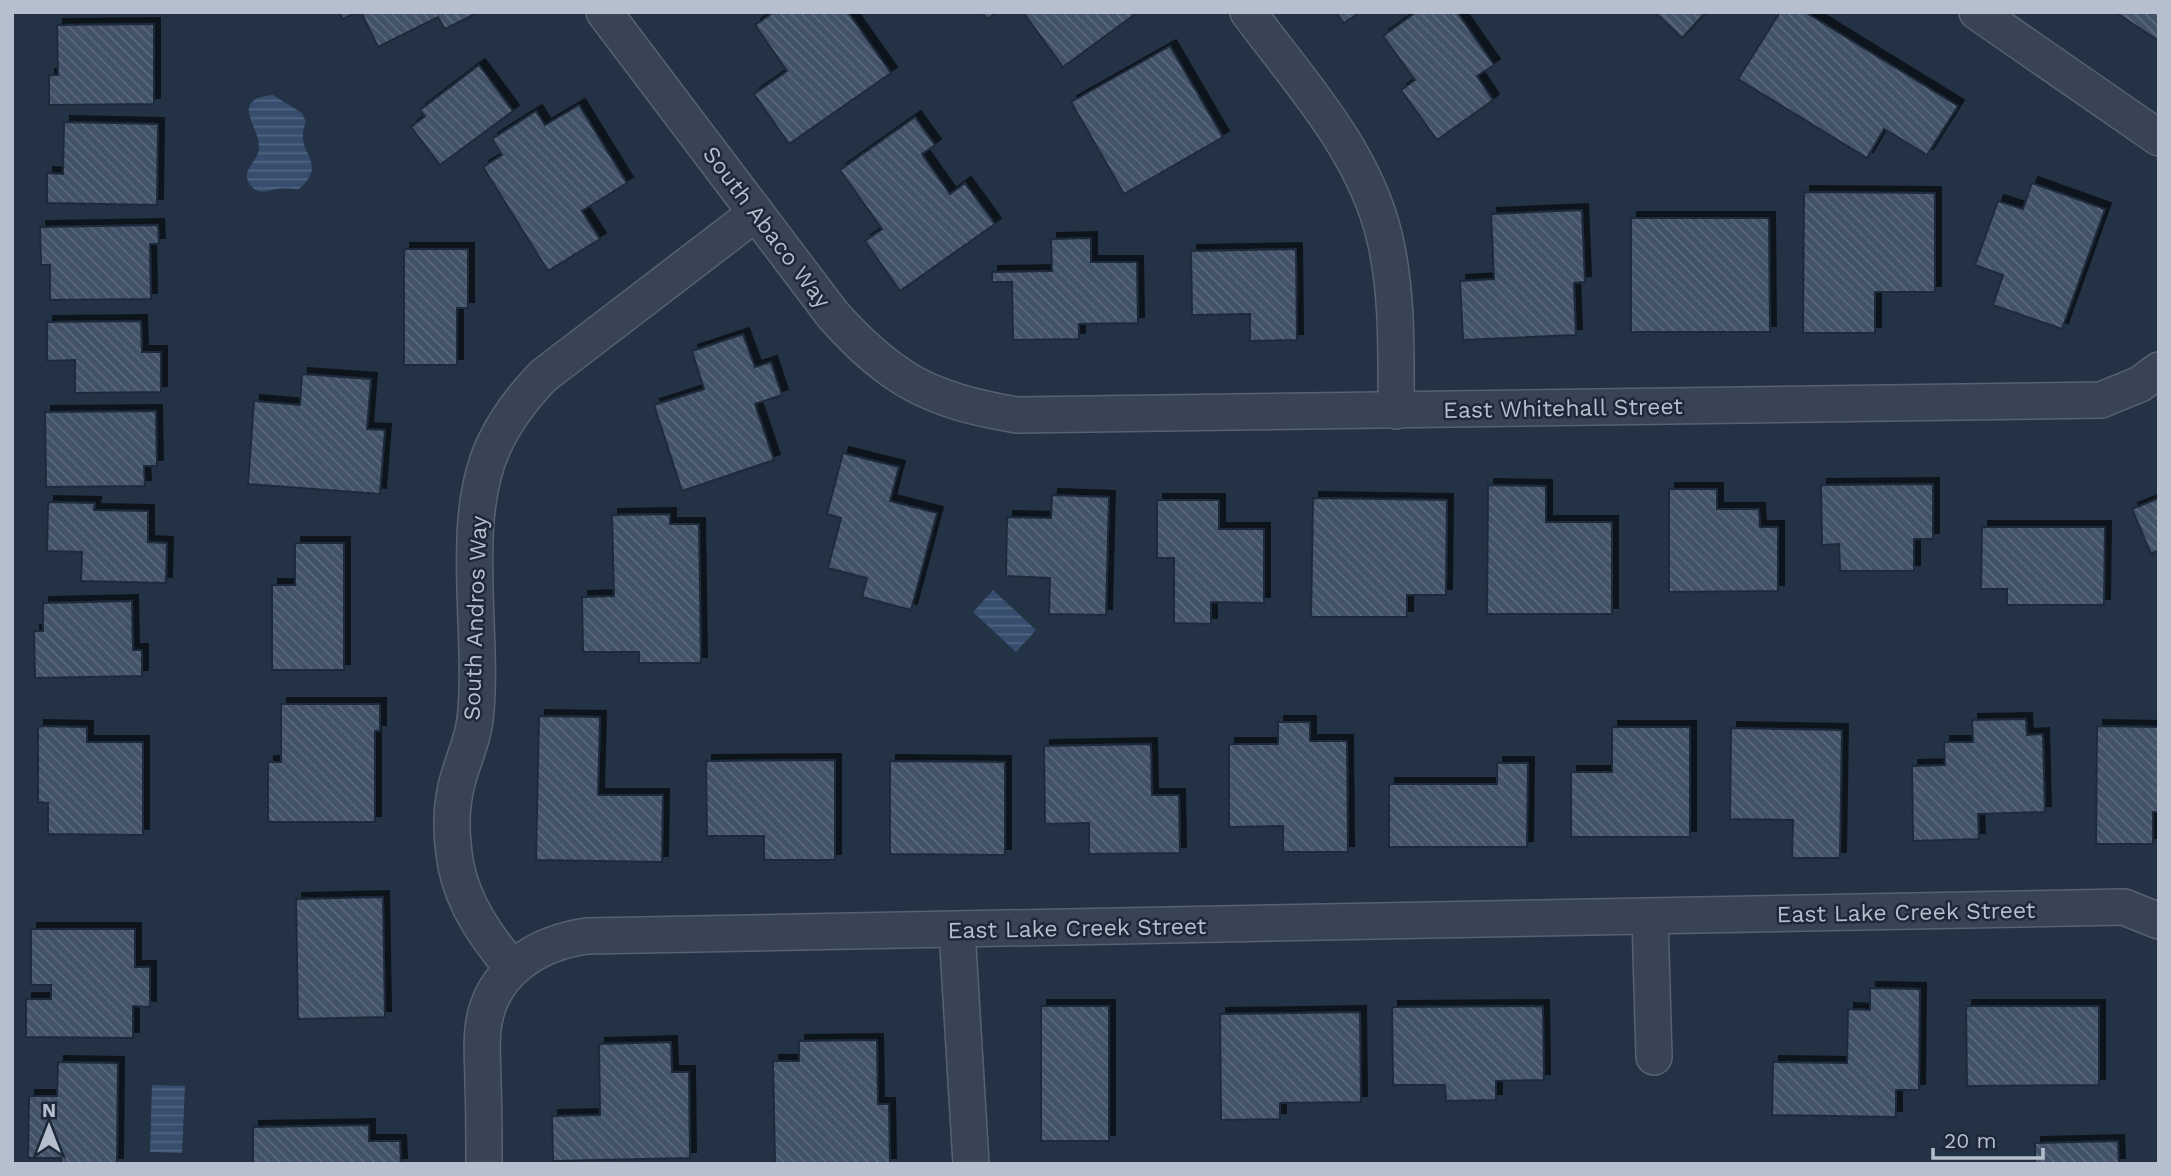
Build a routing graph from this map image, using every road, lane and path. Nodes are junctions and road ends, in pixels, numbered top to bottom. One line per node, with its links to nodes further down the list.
1 (604, 12): 5 (street, South Abaco Way)
2 (1248, 12): 8 (street)
3 (1977, 12): 4 (street)
4 (2159, 138)
5 (756, 213): 7 (street, South Abaco Way); 12 (street, South Andros Way)
6 (2159, 370): 8 (street, East Whitehall Street)
7 (962, 404): 8 (street, East Whitehall Street)
8 (1396, 411)
9 (1650, 917): 10 (street, East Lake Creek Street); 11 (street, East Lake Creek Street); 13 (street)
10 (2159, 921)
11 (957, 930): 12 (street, East Lake Creek Street); 15 (street)
12 (512, 968): 14 (street)
13 (1654, 1056)
14 (484, 1164)
15 (971, 1164)

